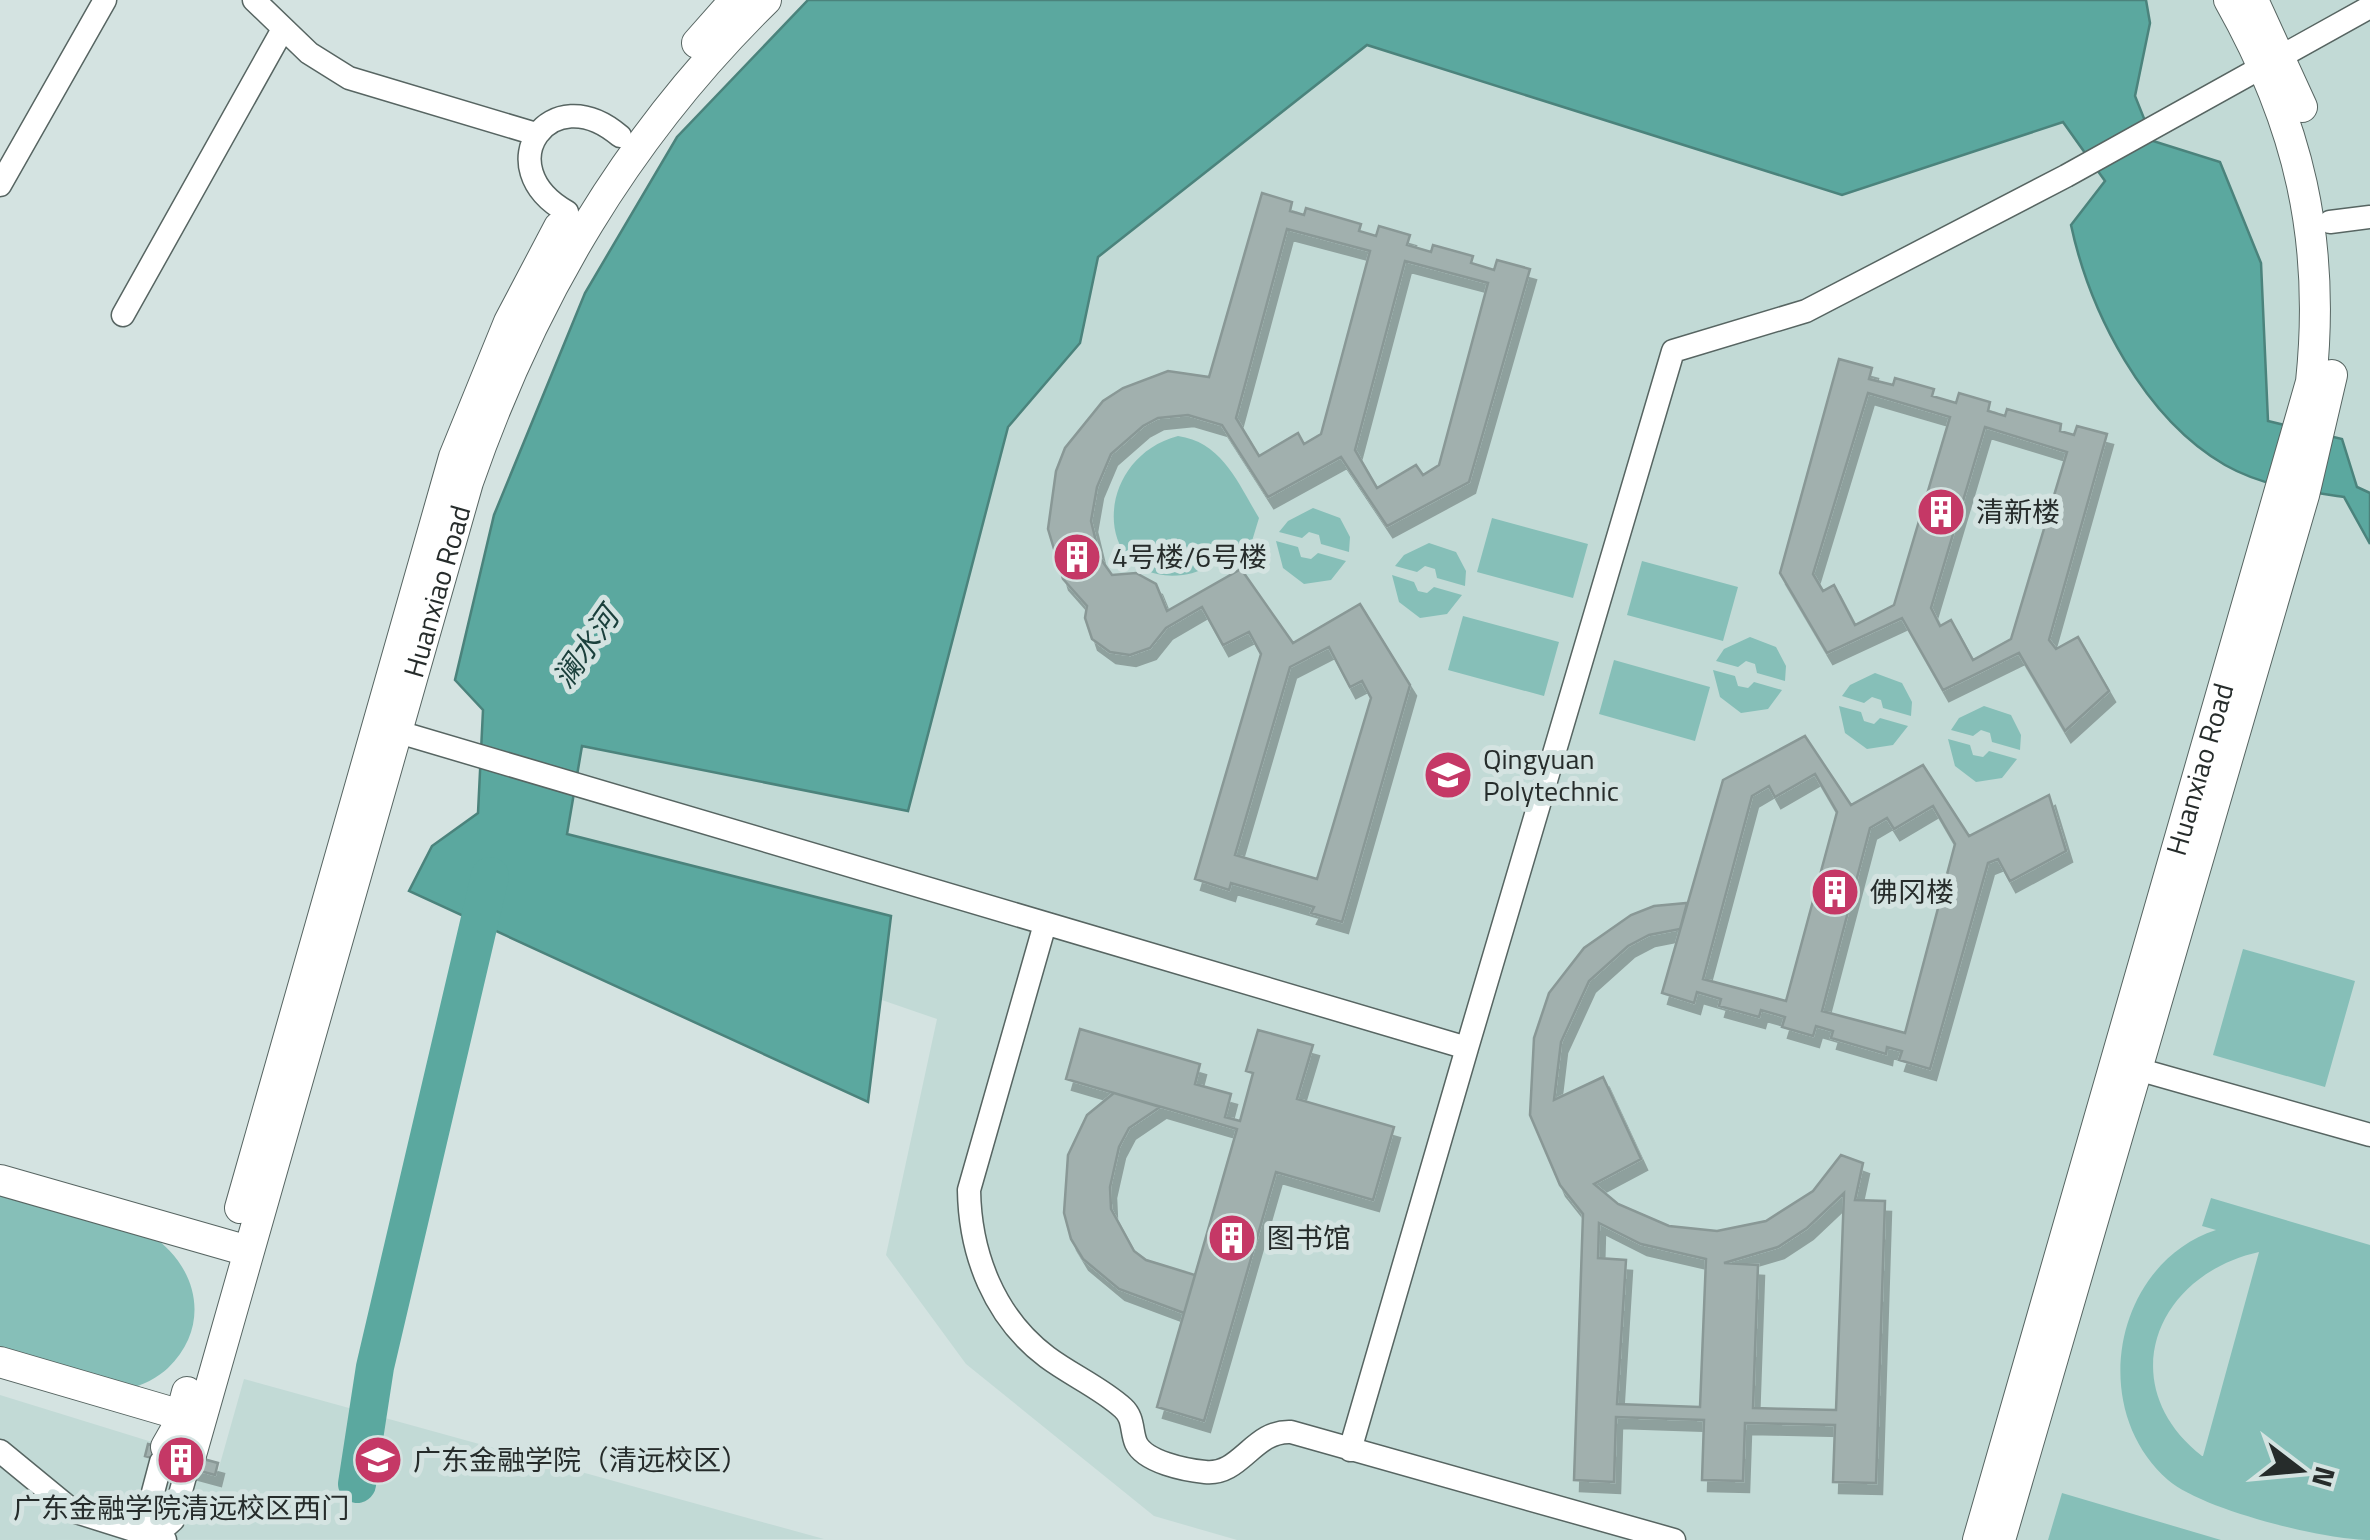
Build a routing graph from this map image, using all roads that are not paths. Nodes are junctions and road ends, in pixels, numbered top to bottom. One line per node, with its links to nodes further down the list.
1 (105, 0): 12 (street)
2 (254, 0): 8 (street)
3 (734, 0): 11 (street, Huanxiao Road)
4 (766, 0): 18 (street, Huanxiao Road)
5 (2229, 0): 9 (street, Huanxiao Road)
6 (2253, 0): 9 (street, Huanxiao Road)
7 (2370, 8): 9 (street)
8 (283, 29): 10 (street); 16 (street)
9 (2274, 63): 15 (street, Huanxiao Road); 17 (street, Huanxiao Road); 20 (street)
10 (536, 134): 11 (street); 13 (street)
11 (620, 136): 13 (street, Huanxiao Road)
12 (0, 185)
13 (568, 212): 18 (street, Huanxiao Road)
14 (2370, 217): 15 (street)
15 (2330, 222): 17 (street, Huanxiao Road)
16 (123, 315)
17 (2314, 421): 21 (street, Huanxiao Road)
18 (386, 728): 19 (street); 24 (street, Huanxiao Road)
19 (1045, 924): 20 (street); 27 (street)
20 (1467, 1048): 27 (street)
21 (2126, 1066): 22 (street); 32 (street, Huanxiao Road); 33 (street, Huanxiao Road)
22 (2370, 1135)
23 (0, 1180): 24 (street)
24 (240, 1247): 26 (street, Huanxiao Road)
25 (0, 1362): 26 (street)
26 (191, 1413): 29 (street, Huanxiao Road)
27 (1350, 1450): 31 (street)
28 (0, 1451): 30 (street)
29 (176, 1458): 30 (street)
30 (159, 1538)
31 (1674, 1540)
32 (1978, 1540)
33 (2000, 1540)

